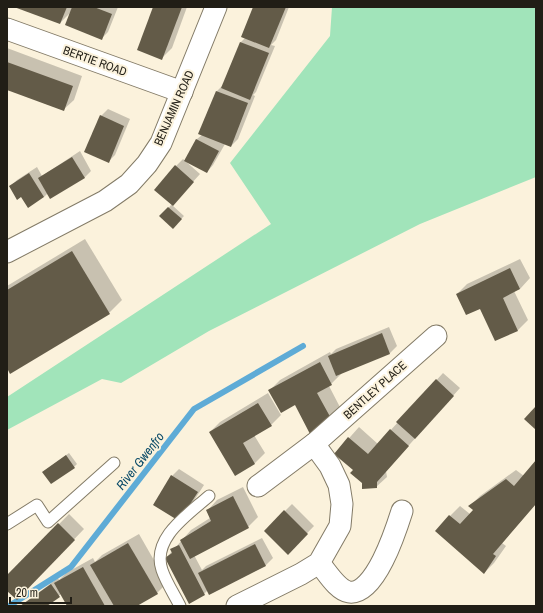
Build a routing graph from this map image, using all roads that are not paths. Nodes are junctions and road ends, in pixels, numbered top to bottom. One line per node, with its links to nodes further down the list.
1 (216, 7): 3 (street, BENJAMIN ROAD)
2 (7, 29): 3 (street, BERTIE ROAD)
3 (182, 92): 4 (street, BENJAMIN ROAD)
4 (8, 249)
5 (436, 336): 6 (street, BENTLEY PLACE)
6 (314, 444): 8 (street, BENTLEY PLACE); 12 (street)
7 (114, 463): 11 (lane)
8 (258, 486)
9 (209, 496): 13 (lane)
10 (402, 511): 12 (street)
11 (7, 524)
12 (319, 563): 14 (street)
13 (180, 606)
14 (237, 606)

